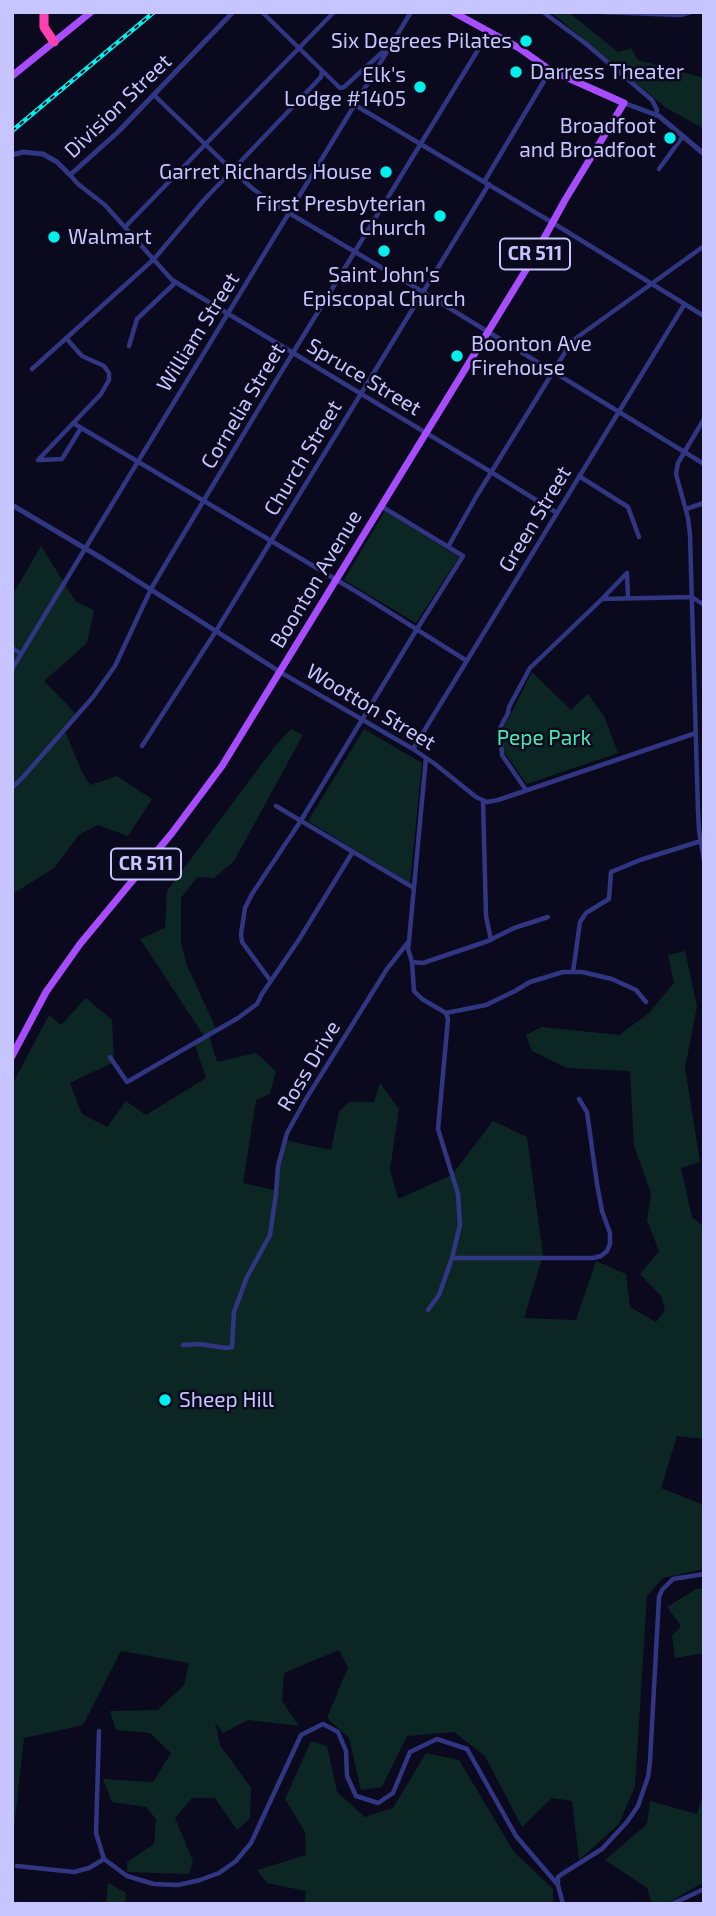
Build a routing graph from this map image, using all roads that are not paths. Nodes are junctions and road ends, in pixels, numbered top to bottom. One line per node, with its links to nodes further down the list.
1 (44, 12): 12 (highway)
2 (91, 12): 12 (main road)
3 (233, 12): 18 (street, Division Street)
4 (262, 12): 14 (street)
5 (334, 12): 14 (street)
6 (411, 12): 13 (street, William Street)
7 (453, 12): 11 (main road)
8 (543, 12): 21 (street)
9 (602, 12): 10 (street)
10 (691, 12)
11 (489, 32): 15 (main road); 23 (street, Cornelia Street)
12 (54, 43): 17 (main road)
13 (392, 43): 16 (street); 20 (street, William Street)
14 (299, 49): 16 (street); 24 (street)
15 (551, 70): 19 (main road); 30 (street, Church Street)
16 (322, 72): 28 (street)
17 (12, 76)
18 (154, 95): 24 (street); 29 (street, Division Street)
19 (624, 103): 21 (street); 33 (main road, Boonton Avenue / CR 511)
20 (355, 104): 23 (street); 32 (street, William Street)
21 (656, 115): 22 (street)
22 (683, 136): 25 (street); 27 (street)
23 (421, 145): 30 (street); 36 (street, Cornelia Street)
24 (206, 146): 28 (street); 34 (street)
25 (704, 154)
26 (12, 155): 29 (street, Division Street)
27 (659, 169)
28 (233, 172): 31 (street); 37 (street)
29 (70, 175): 34 (street, Spruce Street)
30 (486, 183): 33 (street); 40 (street, Church Street)
31 (282, 209)
32 (289, 213): 36 (street); 42 (street, William Street)
33 (552, 223): 39 (street); 44 (main road, Boonton Avenue / CR 511)
34 (125, 227): 37 (street, Spruce Street)
35 (704, 246): 39 (street)
36 (355, 251): 40 (street); 47 (street, Cornelia Street)
37 (154, 259): 38 (street, Spruce Street); 45 (street)
38 (176, 282): 42 (street, Spruce Street); 46 (street)
39 (651, 284): 41 (street); 49 (street)
40 (423, 292): 44 (street); 50 (street, Church Street)
41 (684, 304): 43 (street); 51 (street, Green Street)
42 (228, 314): 47 (street, Spruce Street); 57 (street, William Street)
43 (704, 316)
44 (488, 331): 49 (street); 55 (main road, Boonton Avenue / CR 511)
45 (66, 338): 48 (street); 53 (street)
46 (129, 346)
47 (293, 352): 50 (street, Spruce Street); 61 (street, Cornelia Street)
48 (32, 369)
49 (554, 371): 51 (street); 59 (street)
50 (361, 393): 55 (street, Spruce Street); 68 (street, Church Street)
51 (619, 411): 56 (street); 60 (street, Green Street)
52 (704, 419): 56 (street)
53 (73, 423): 54 (street); 54 (street)
54 (81, 428): 57 (street)
55 (426, 432): 59 (street, Spruce Street); 64 (main road, Boonton Avenue / CR 511)
56 (684, 452): 58 (street); 65 (street)
57 (138, 461): 61 (street); 70 (street, William Street)
58 (704, 464)
59 (491, 472): 66 (street, Spruce Street); 69 (street)
60 (579, 476): 66 (street, Green Street); 67 (street)
61 (205, 500): 68 (street); 72 (street, Cornelia Street)
62 (704, 503): 65 (street)
63 (12, 505): 70 (street, Wootton Street)
64 (381, 506): 69 (street); 71 (main road, Boonton Avenue / CR 511)
65 (686, 509): 73 (street)
66 (557, 513): 81 (street, Green Street)
67 (639, 537)
68 (271, 540): 71 (street); 78 (street, Church Street)
69 (448, 547): 77 (street)
70 (85, 548): 72 (street, Wootton Street); 80 (street, William Street)
71 (336, 580): 77 (street); 83 (main road, Boonton Avenue / CR 511)
72 (151, 589): 78 (street, Wootton Street); 89 (street, Cornelia Street)
73 (692, 597): 74 (street); 76 (street); 85 (street)
74 (628, 598): 75 (street); 75 (street)
75 (602, 599): 90 (street)
76 (704, 605)
77 (417, 629): 81 (street); 84 (street)
78 (216, 631): 83 (street, Wootton Street); 86 (street, Church Street)
79 (12, 648): 80 (street)
80 (21, 654): 82 (street, William Street)
81 (467, 661): 87 (street, Green Street)
82 (12, 669)
83 (281, 672): 84 (street, Wootton Street); 106 (main road, Boonton Avenue / CR 511)
84 (362, 720): 87 (street, Wootton Street); 93 (street)
85 (696, 733): 90 (street); 94 (street)
86 (142, 746)
87 (413, 750): 88 (street, Wootton Street)
88 (426, 758): 91 (street, Wootton Street); 97 (street)
89 (12, 788)
90 (526, 790): 91 (street)
91 (483, 801): 99 (street)
92 (276, 806): 93 (street)
93 (300, 822): 95 (street); 103 (street)
94 (701, 841): 96 (street); 102 (street)
95 (352, 853): 97 (street); 103 (street)
96 (704, 860)
97 (414, 888): 100 (street)
98 (548, 917): 99 (street)
99 (491, 940): 101 (street)
100 (409, 941): 101 (street); 113 (street, Ross Drive)
101 (412, 962): 105 (street)
102 (573, 972): 104 (street); 105 (street)
103 (270, 980): 109 (street)
104 (646, 1002)
105 (446, 1013): 111 (street)
106 (19, 1043): 107 (street); 108 (main road, Boonton Avenue / CR 511)
107 (12, 1050)
108 (12, 1056)
109 (110, 1058)
110 (579, 1099): 111 (street)
111 (452, 1258): 112 (street)
112 (428, 1310)
113 (183, 1345)
114 (704, 1574): 118 (street)
115 (99, 1731): 116 (street)
116 (104, 1859): 117 (street); 118 (street)
117 (17, 1866)
118 (558, 1885): 120 (street)
119 (704, 1889): 121 (street)
120 (564, 1904)
121 (672, 1904)

